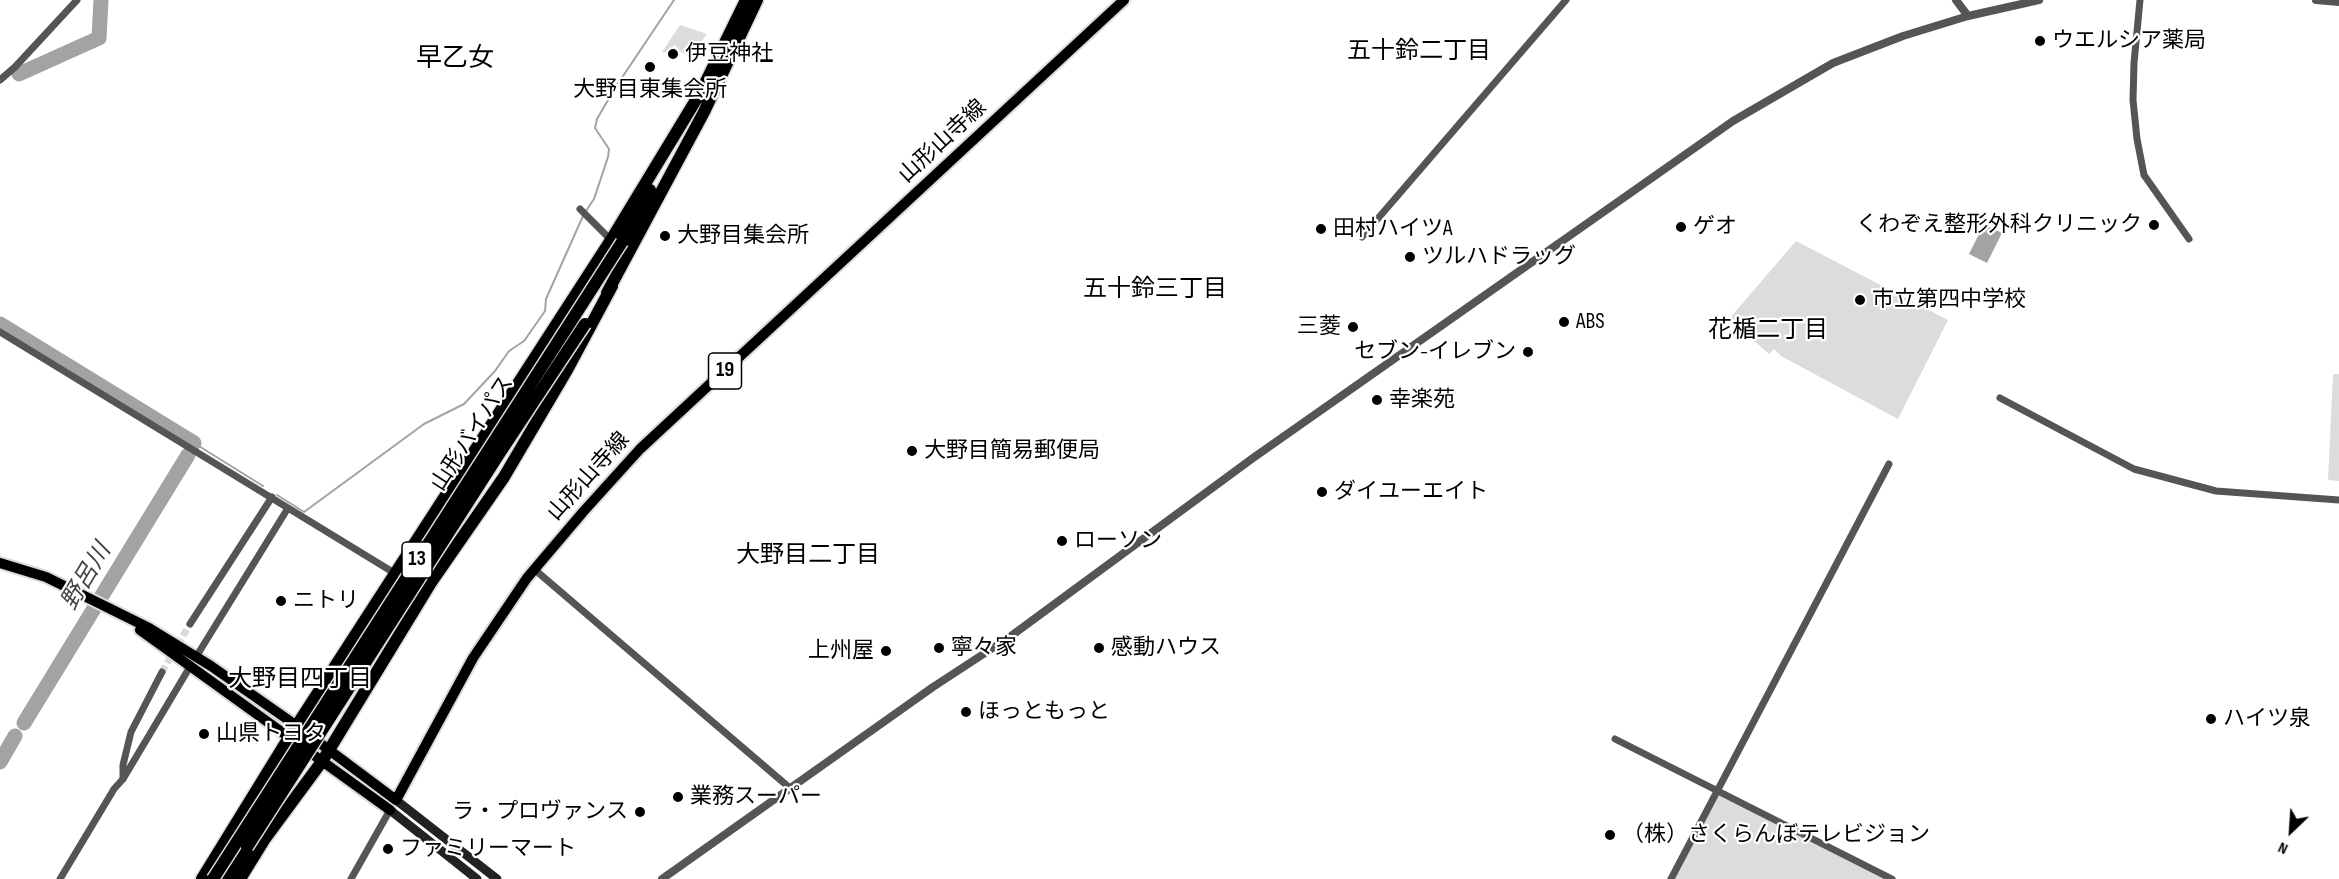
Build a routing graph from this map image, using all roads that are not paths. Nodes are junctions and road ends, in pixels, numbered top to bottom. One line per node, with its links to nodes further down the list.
1 (77, 0): 12 (street)
2 (747, 0): 16 (highway, 山形バイパス / 13)
3 (757, 0): 17 (highway, 山形バイパス / 13)
4 (1124, 0): 25 (main road, 山形山寺線 / 19)
5 (1566, 0): 14 (street)
6 (1956, 0): 11 (street)
7 (2039, 0): 11 (street)
8 (2140, 0): 15 (street)
9 (2316, 0): 10 (street)
10 (2339, 2)
11 (1968, 16): 34 (street)
12 (0, 80)
13 (580, 209): 16 (street)
14 (1362, 237)
15 (2189, 239)
16 (616, 241): 26 (highway); 39 (highway, 山形バイパス / 13, bridge)
17 (612, 286): 32 (highway); 40 (highway, 山形バイパス / 13, bridge)
18 (0, 332): 21 (street)
19 (2000, 398): 22 (street)
20 (1888, 464): 35 (street)
21 (272, 497): 23 (street); 27 (street)
22 (2339, 500)
23 (288, 508): 26 (street); 28 (street)
24 (0, 563): 28 (main road)
25 (534, 569): 34 (street); 36 (main road, 山形山寺線 / 19)
26 (396, 574): 30 (highway)
27 (190, 624)
28 (194, 661): 30 (main road); 33 (street)
29 (162, 672): 33 (street)
30 (294, 731): 32 (main road); 38 (highway)
31 (1615, 739): 35 (street)
32 (326, 755): 36 (main road); 41 (highway)
33 (123, 779): 37 (street)
34 (790, 789): 45 (street)
35 (1717, 790): 46 (street); 47 (street)
36 (393, 805): 42 (street); 43 (main road); 44 (main road)
37 (60, 879)
38 (201, 879)
39 (213, 879)
40 (228, 879)
41 (240, 879)
42 (351, 879)
43 (477, 879)
44 (497, 879)
45 (662, 879)
46 (1671, 879)
47 (1892, 879)

